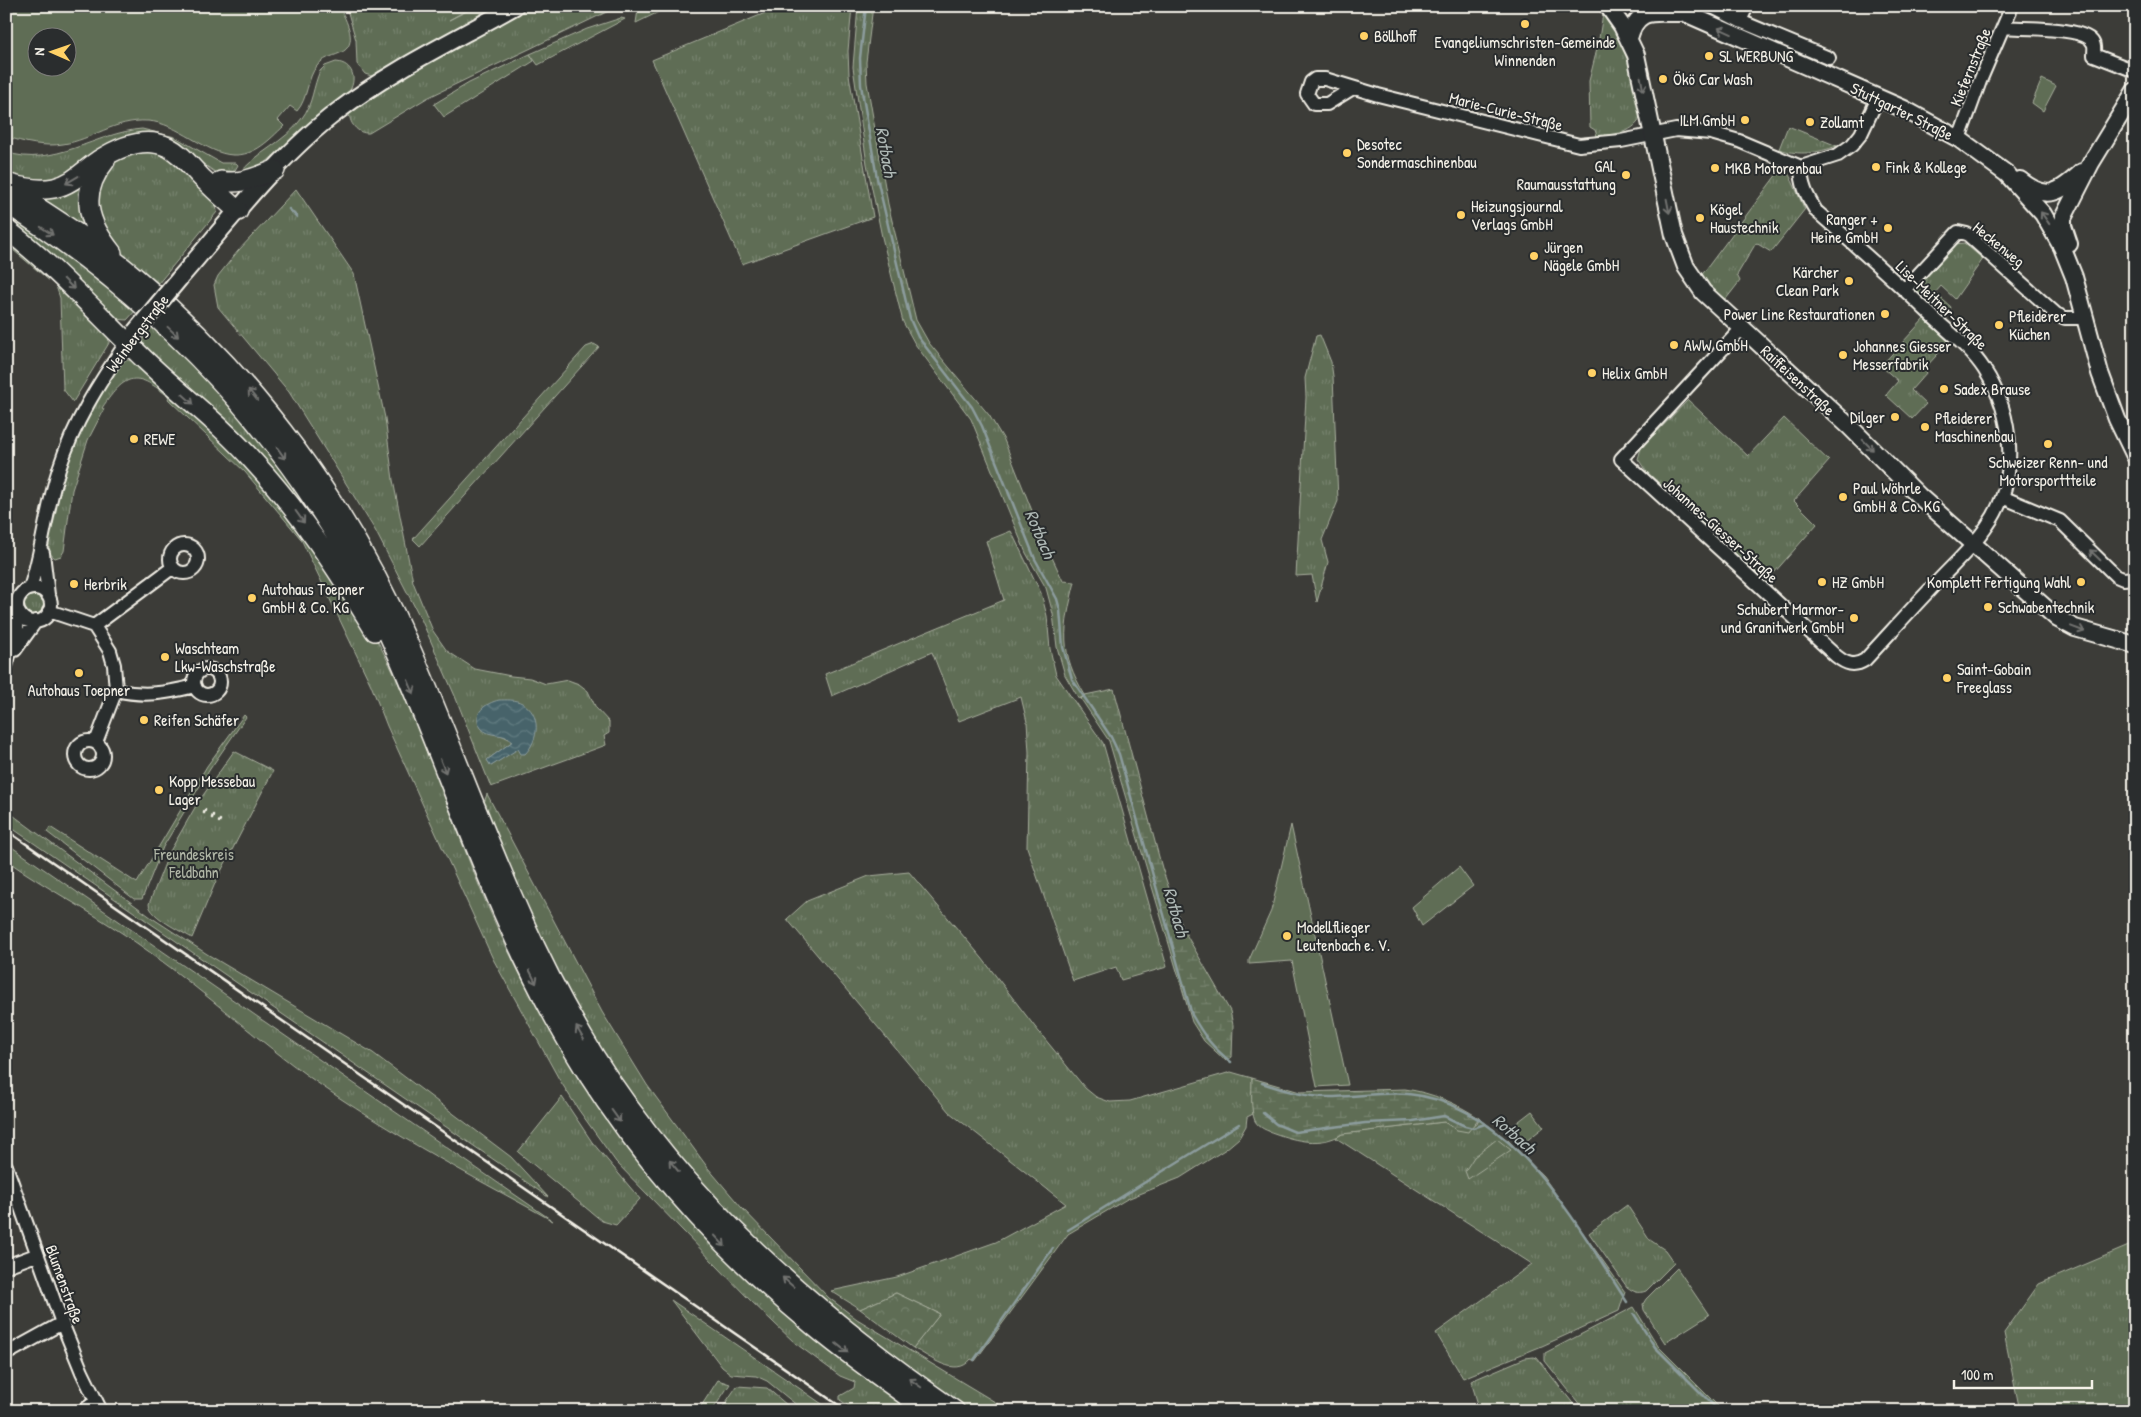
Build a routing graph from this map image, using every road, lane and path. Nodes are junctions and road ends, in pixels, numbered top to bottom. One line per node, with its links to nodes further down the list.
1 (515, 6): 21 (main road, Weinbergstraße)
2 (1608, 6): 9 (main road, Raiffeisenstraße)
3 (1710, 6): 7 (street)
4 (1747, 6): 7 (street)
5 (2012, 6): 8 (street, Kiefernstraße)
6 (1676, 10): 9 (main road); 14 (main road, Stuttgarter Straße, one-way to 6)
7 (1740, 21): 10 (street)
8 (2004, 27): 11 (street); 16 (street, Kiefernstraße)
9 (1628, 38): 15 (main road, Raiffeisenstraße, one-way to 15)
10 (1829, 58)
11 (2135, 71)
12 (1353, 88): 15 (street, Marie-Curie-Straße)
13 (2135, 91): 19 (main road)
14 (1878, 98): 16 (main road, Stuttgarter Straße); 20 (street)
15 (1654, 134): 20 (street, Marie-Curie-Straße); 32 (main road, Raiffeisenstraße, one-way to 32)
16 (1959, 139): 22 (main road, Stuttgarter Straße)
17 (113, 153): 18 (highway); 24 (highway, one-way to 24); 28 (highway)
18 (186, 160): 23 (highway); 26 (highway)
19 (2091, 163): 22 (main road); 29 (main road)
20 (1801, 167): 30 (street, Lise-Meitner-Straße)
21 (275, 170): 23 (highway); 26 (main road, Weinbergstraße)
22 (2006, 174): 29 (main road, Stuttgarter Straße, one-way to 22)
23 (221, 181): 26 (highway)
24 (6, 185): 28 (highway)
25 (6, 203): 47 (highway, one-way to 47)
26 (242, 207): 33 (main road, Weinbergstraße, bridge)
27 (6, 229): 33 (highway, one-way to 33)
28 (126, 270): 60 (highway, one-way to 28)
29 (2074, 277): 31 (main road, Stuttgarter Straße)
30 (1905, 289): 31 (street, Heckenweg); 35 (street, Lise-Meitner-Straße)
31 (2084, 318): 34 (main road, Stuttgarter Straße)
32 (1742, 328): 37 (main road, Raiffeisenstraße, one-way to 37); 37 (street, Johannes-Giesser-Straße)
33 (131, 337): 36 (street, Weinbergstraße); 47 (highway, one-way to 47)
34 (2134, 454)
35 (2002, 497): 37 (street, Lise-Meitner-Straße); 39 (street, one-way to 35)
36 (42, 544): 40 (street, Weinbergstraße); 41 (street, Weinbergstraße)
37 (1972, 544): 46 (main road, Raiffeisenstraße, one-way to 46)
38 (172, 568): 45 (street)
39 (2135, 578)
40 (30, 588): 41 (street); 42 (street, Weinbergstraße)
41 (48, 595): 43 (street, Weinbergstraße)
42 (14, 604): 44 (street); 48 (street)
43 (49, 611): 44 (street); 45 (street)
44 (36, 621): 48 (street)
45 (94, 626): 50 (street)
46 (2135, 645)
47 (397, 654): 59 (highway, one-way to 59)
48 (7, 663)
49 (195, 686): 50 (street)
50 (116, 690): 51 (street)
51 (96, 742)
52 (7, 1174): 53 (street, Blumenstraße)
53 (36, 1255): 54 (street); 55 (street, Blumenstraße)
54 (6, 1266)
55 (62, 1323): 56 (street); 57 (street, Blumenstraße)
56 (6, 1354)
57 (98, 1406): 58 (street)
58 (83, 1411)
59 (928, 1411)
60 (955, 1411)

